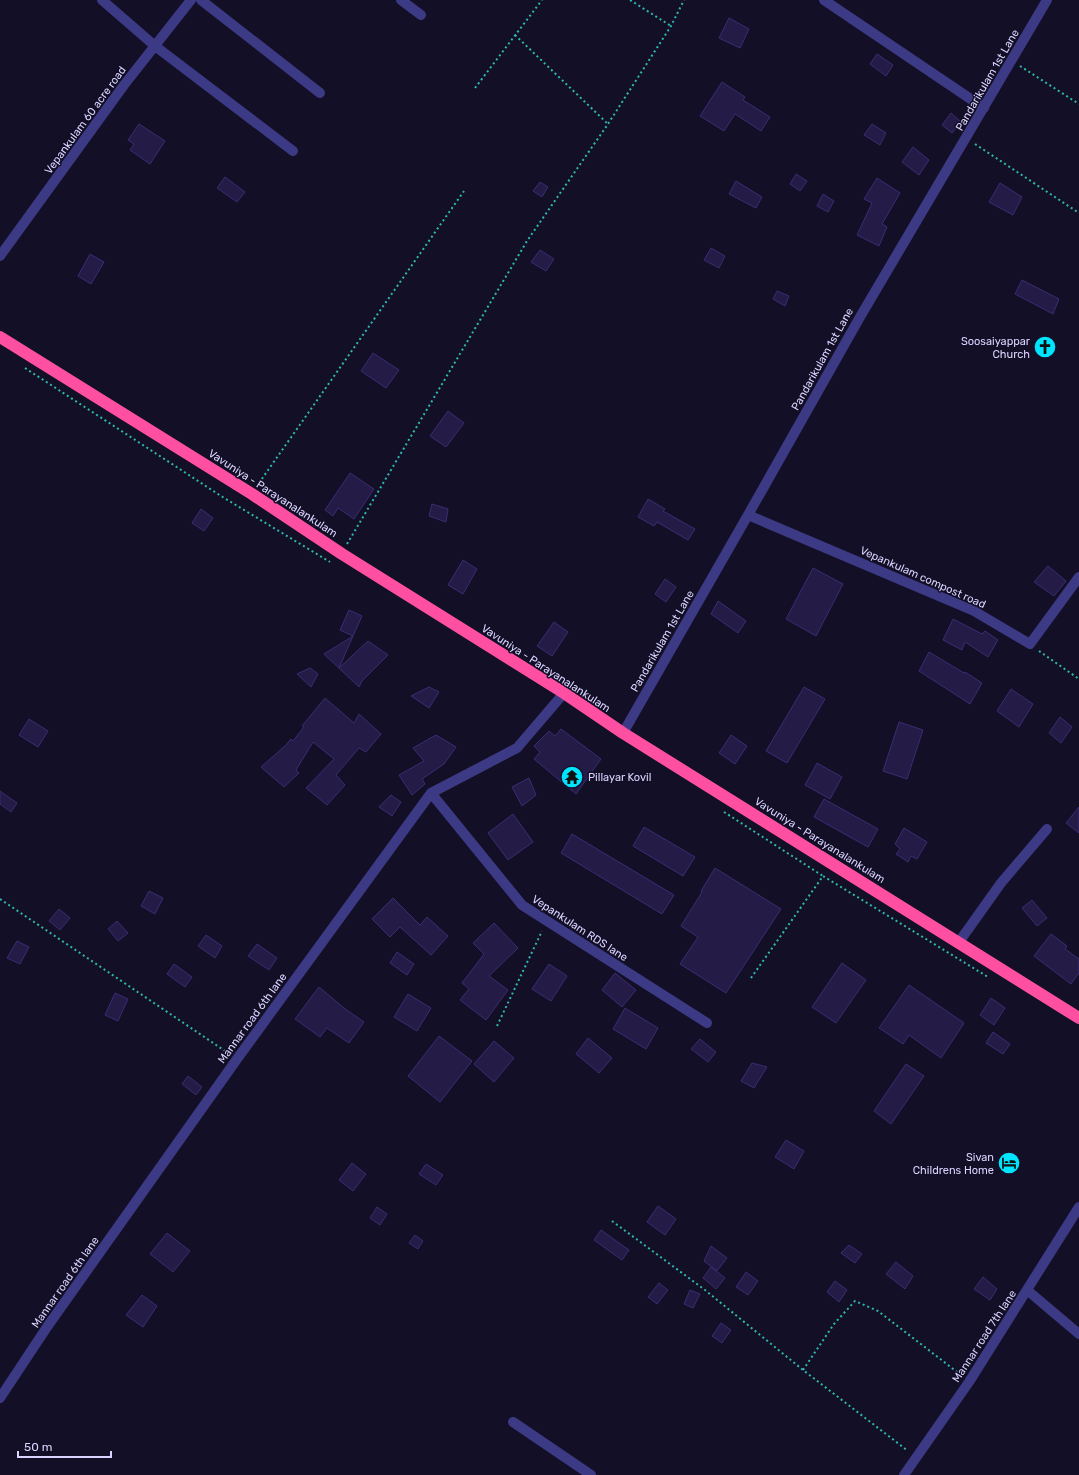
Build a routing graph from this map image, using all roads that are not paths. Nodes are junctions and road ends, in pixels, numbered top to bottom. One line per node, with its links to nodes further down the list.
1 (102, 0): 8 (street)
2 (191, 0): 8 (street, Vepankulam 60 acre road)
3 (201, 0): 9 (street)
4 (401, 0): 7 (street)
5 (824, 0): 10 (street)
6 (1047, 0): 10 (street, Pandarikulam 1st Lane)
7 (421, 15)
8 (155, 46): 11 (street); 12 (street, Vepankulam 60 acre road)
9 (320, 93)
10 (984, 108): 14 (street, Pandarikulam 1st Lane)
11 (293, 151)
12 (0, 256)
13 (0, 337): 16 (highway, Vavuniya - Parayanalankulam)
14 (748, 515): 15 (street, Vepankulam compost road); 17 (street, Pandarikulam 1st Lane)
15 (1079, 577)
16 (564, 694): 17 (highway, Vavuniya - Parayanalankulam); 18 (street, Mannar road 6th lane)
17 (623, 733): 20 (highway, Vavuniya - Parayanalankulam)
18 (431, 793): 22 (street, Vepankulam RDS lane); 26 (street, Mannar road 6th lane)
19 (1047, 830): 20 (street)
20 (959, 942): 21 (highway, Vavuniya - Parayanalankulam)
21 (1079, 1018)
22 (707, 1023)
23 (1079, 1207): 24 (street, Mannar road 7th lane)
24 (1027, 1290): 25 (street); 29 (street, Mannar road 7th lane)
25 (1079, 1334)
26 (0, 1398)
27 (513, 1422): 28 (street)
28 (591, 1475)
29 (904, 1475)

